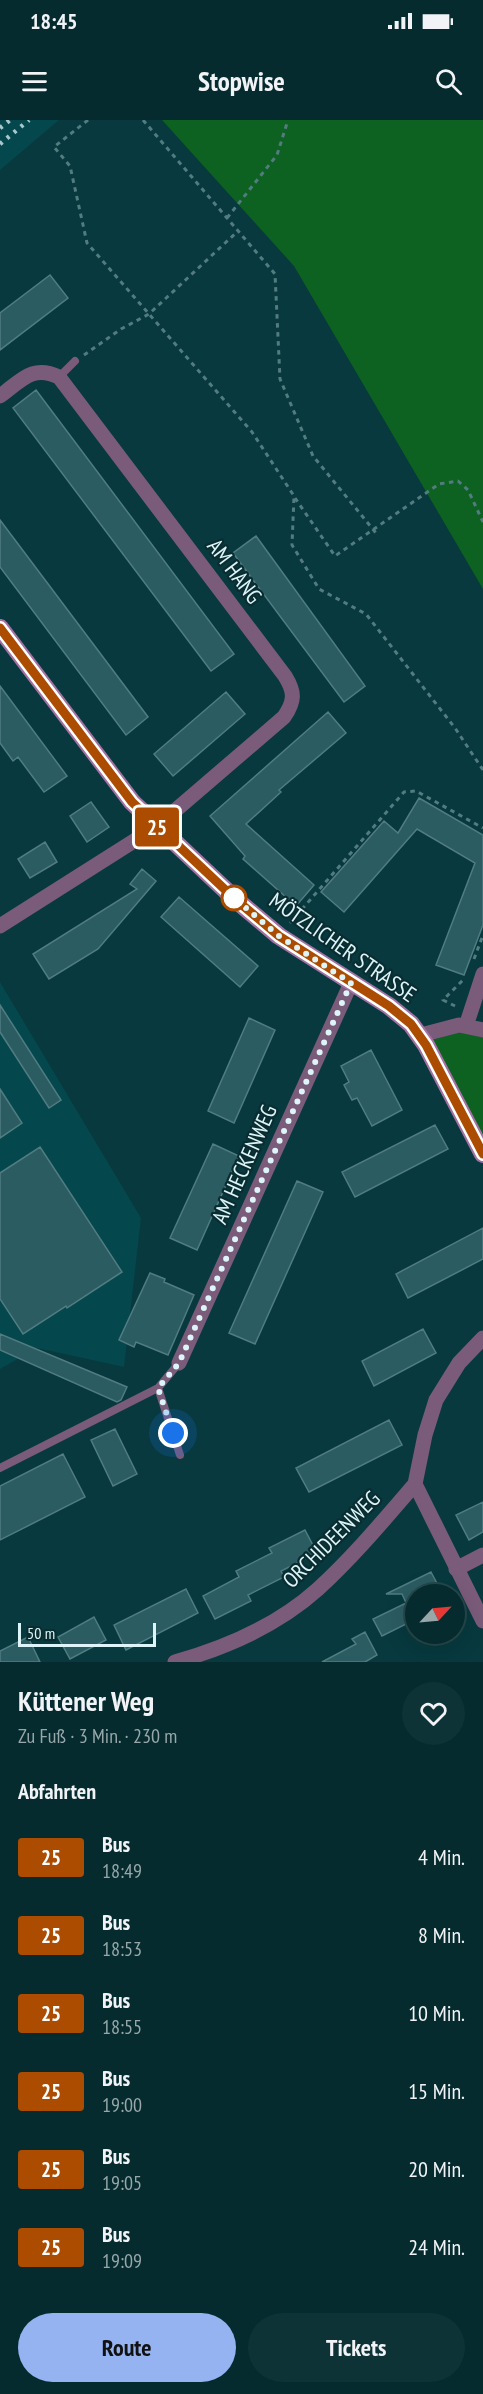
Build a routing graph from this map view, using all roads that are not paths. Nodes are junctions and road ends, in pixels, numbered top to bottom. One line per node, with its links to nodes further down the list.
1 (75, 361): 2 (lane)
2 (58, 378): 3 (street); 5 (street, AM HANG)
3 (1, 393)
4 (0, 628): 5 (street, MÖTZLICHER STRASSE)
5 (156, 827): 6 (street); 8 (street, MÖTZLICHER STRASSE)
6 (0, 926)
7 (483, 974): 9 (street)
8 (351, 983): 11 (street, MÖTZLICHER STRASSE); 14 (street, AM HECKENWEG)
9 (466, 1026): 10 (street); 11 (street)
10 (483, 1030)
11 (421, 1035): 12 (street, MÖTZLICHER STRASSE)
12 (483, 1154)
13 (483, 1338): 18 (street)
14 (179, 1363): 15 (lane)
15 (158, 1388): 16 (lane); 17 (lane)
16 (180, 1455)
17 (0, 1468)
18 (415, 1484): 20 (street); 22 (street, ORCHIDEENWEG)
19 (483, 1555): 20 (street)
20 (456, 1569): 21 (street)
21 (483, 1621)
22 (175, 1662)

